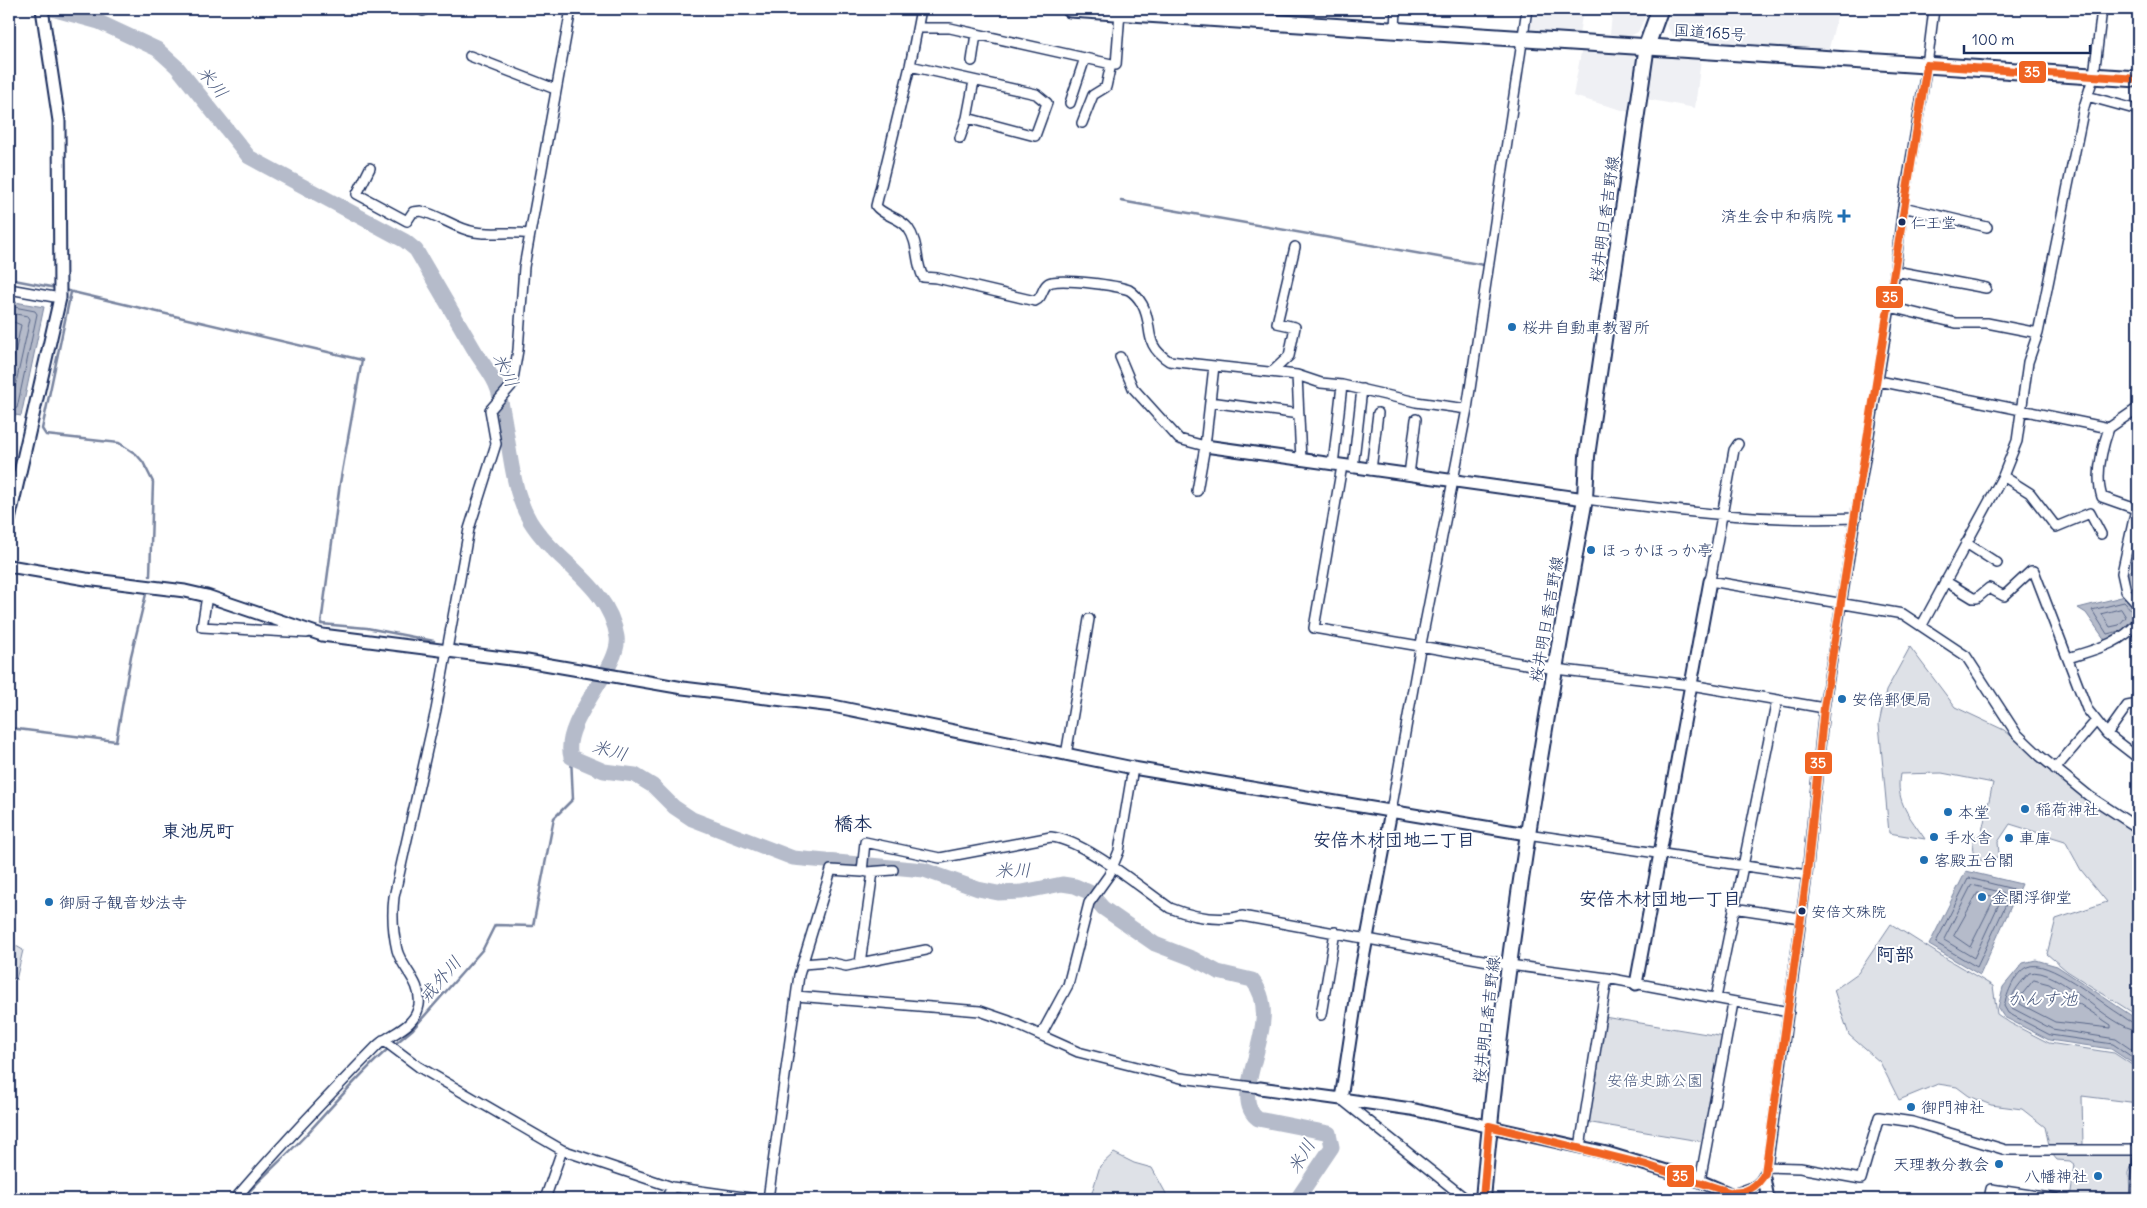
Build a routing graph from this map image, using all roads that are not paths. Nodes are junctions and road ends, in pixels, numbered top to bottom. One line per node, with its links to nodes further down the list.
1 (571, 9): 25 (street)
2 (920, 9): 11 (street)
3 (1070, 9): 9 (highway, 国道165号)
4 (1396, 9): 12 (street)
5 (1527, 9): 14 (street)
6 (1660, 9): 15 (highway)
7 (1934, 9): 20 (street)
8 (2102, 9): 22 (street)
9 (1120, 12): 12 (highway, 国道165号); 19 (street)
10 (42, 13): 40 (street)
11 (918, 28): 13 (street); 21 (street)
12 (1395, 28): 14 (highway, 国道165号)
13 (976, 34): 17 (street); 18 (street)
14 (1523, 38): 15 (highway, 国道165号); 51 (street)
15 (1647, 45): 20 (highway, 国道165号); 67 (main road, 桜井明日香吉野線)
16 (470, 56): 25 (street)
17 (1085, 58): 19 (street); 27 (street)
18 (972, 60)
19 (1111, 64): 30 (street)
20 (1927, 65): 22 (highway, 国道165号); 33 (street)
21 (910, 66): 24 (street); 44 (street)
22 (2094, 76): 23 (highway, 国道165号); 26 (street)
23 (2138, 79)
24 (974, 81): 29 (street); 29 (street)
25 (555, 89): 35 (street)
26 (2087, 96): 28 (street); 42 (street)
27 (1070, 103)
28 (2138, 110)
29 (967, 118): 31 (street)
30 (1082, 123)
31 (960, 138)
32 (370, 168): 35 (street)
33 (1903, 207): 34 (street); 37 (street)
34 (1988, 227)
35 (529, 234): 85 (street)
36 (1295, 247): 45 (street)
37 (1895, 270): 38 (street); 41 (street)
38 (1986, 288)
39 (9, 289): 40 (street)
40 (60, 298): 70 (street)
41 (1890, 307): 42 (street); 47 (street)
42 (2038, 333): 53 (street)
43 (1120, 357): 59 (street)
44 (1214, 366): 45 (street); 50 (street)
45 (1272, 372): 46 (street)
46 (1297, 375): 48 (street); 55 (street)
47 (1879, 381): 53 (street); 69 (street)
48 (1342, 385): 49 (street); 61 (street)
49 (1362, 389): 51 (street); 61 (street)
50 (1210, 402): 55 (street); 59 (street)
51 (1467, 408): 65 (street)
52 (2138, 408): 57 (street)
53 (2020, 411): 57 (street); 64 (street)
54 (1378, 413): 62 (street)
55 (1299, 414): 60 (street)
56 (1416, 419): 63 (street)
57 (2109, 428): 79 (street)
58 (1738, 444): 68 (street)
59 (1205, 446): 60 (street); 66 (street)
60 (1300, 460): 61 (street)
61 (1343, 466): 62 (street); 84 (street)
62 (1371, 470): 63 (street)
63 (1409, 475): 65 (street)
64 (2003, 476): 71 (street); 72 (street)
65 (1454, 481): 67 (street); 84 (street)
66 (1197, 491)
67 (1585, 499): 68 (street); 87 (main road, 桜井明日香吉野線)
68 (1721, 516): 69 (street); 75 (street)
69 (1856, 518): 78 (street)
70 (9, 520)
71 (2101, 534)
72 (1966, 543): 73 (street); 76 (street)
73 (1998, 563)
74 (9, 566): 77 (street)
75 (1710, 581): 78 (street); 88 (street)
76 (1945, 581): 82 (street); 86 (street)
77 (207, 596): 83 (street); 83 (street)
78 (1841, 604): 82 (street); 91 (street)
79 (2138, 604)
80 (1090, 619): 94 (street)
81 (2138, 622): 86 (street)
82 (1922, 625): 97 (street)
83 (322, 635): 85 (street)
84 (1420, 644): 87 (street); 98 (street)
85 (445, 651): 94 (street); 124 (street)
86 (2068, 658): 92 (street)
87 (1555, 669): 88 (street); 100 (main road, 桜井明日香吉野線)
88 (1691, 685): 89 (street); 101 (street)
89 (1776, 700): 91 (street); 102 (street)
90 (2138, 704): 93 (street)
91 (1824, 708): 107 (street)
92 (2095, 722): 93 (street); 97 (street)
93 (2107, 734): 95 (street)
94 (1066, 755): 96 (street)
95 (2138, 758)
96 (1133, 768): 98 (street); 103 (street)
97 (2055, 769): 99 (street)
98 (1391, 811): 100 (street); 111 (street)
99 (2138, 828)
100 (1527, 834): 101 (street); 115 (main road, 桜井明日香吉野線)
101 (1661, 853): 102 (street); 117 (street)
102 (1741, 866): 107 (street); 108 (street)
103 (1113, 868): 105 (street); 110 (street); 123 (street)
104 (893, 870): 106 (street)
105 (862, 872): 106 (street); 114 (street)
106 (873, 872): 113 (street)
107 (1807, 875): 109 (street)
108 (1733, 908): 109 (street); 119 (street)
109 (1800, 918): 121 (street)
110 (1335, 932): 111 (street); 122 (street)
111 (1366, 938): 115 (street); 126 (street)
112 (926, 950): 113 (street)
113 (860, 963): 114 (street)
114 (803, 964): 118 (street)
115 (1510, 965): 116 (street); 127 (main road, 桜井明日香吉野線)
116 (1607, 978): 117 (street); 128 (street)
117 (1636, 984): 119 (street)
118 (796, 996): 123 (street); 140 (street)
119 (1716, 998): 120 (street)
120 (1733, 1003): 121 (street); 133 (street)
121 (1789, 1012): 132 (street)
122 (1321, 1015)
123 (1042, 1035): 125 (street)
124 (383, 1040): 129 (street); 136 (street)
125 (1260, 1088): 126 (street)
126 (1341, 1099): 127 (street); 141 (street)
127 (1490, 1126): 128 (street); 142 (main road, 桜井明日香吉野線)
128 (1580, 1148): 133 (street)
129 (562, 1150): 134 (street); 137 (street)
130 (2138, 1150): 132 (street)
131 (2138, 1160): 147 (street)
132 (1766, 1173): 135 (street); 144 (street)
133 (1700, 1181): 135 (street)
134 (672, 1187): 138 (street); 139 (street)
135 (1729, 1197): 143 (street)
136 (235, 1199)
137 (545, 1199)
138 (666, 1199)
139 (757, 1199)
140 (768, 1199)
141 (1466, 1199)
142 (1483, 1199)
143 (1742, 1199)
144 (1768, 1199)
145 (1989, 1199): 146 (street)
146 (2057, 1199)
147 (2135, 1199)

